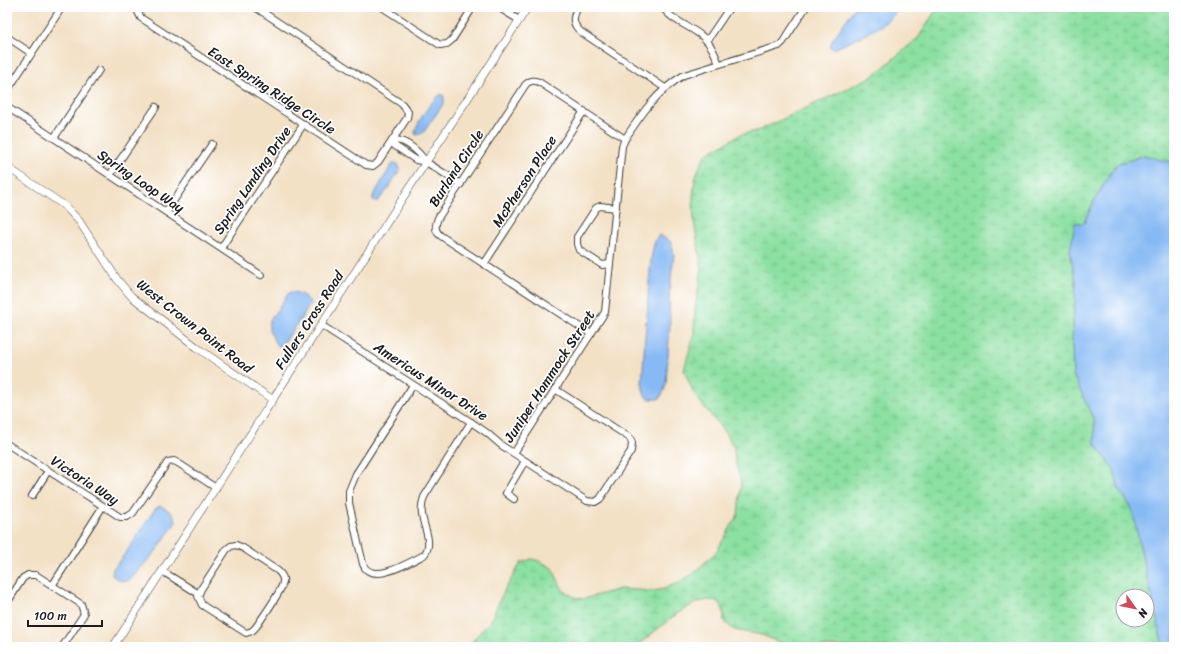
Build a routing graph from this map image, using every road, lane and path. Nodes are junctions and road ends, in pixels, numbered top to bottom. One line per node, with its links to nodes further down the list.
1 (62, 7): 15 (street)
2 (140, 7): 23 (street, East Spring Ridge Circle)
3 (255, 7): 26 (street, East Spring Ridge Circle)
4 (382, 7): 5 (street)
5 (473, 7)
6 (498, 7): 12 (street)
7 (528, 7): 12 (street, Fullers Cross Road)
8 (578, 7): 18 (street)
9 (663, 7): 14 (street)
10 (730, 7): 14 (street)
11 (806, 7): 16 (street, Juniper Hammock Street)
12 (519, 20): 28 (street, Fullers Cross Road)
13 (7, 37): 15 (street)
14 (707, 41): 16 (street)
15 (31, 53): 19 (street)
16 (719, 64): 18 (street, Juniper Hammock Street)
17 (99, 70): 24 (street)
18 (665, 88): 25 (street, Juniper Hammock Street)
19 (7, 90)
20 (7, 107): 24 (street, Spring Loop Way)
21 (156, 107): 30 (street)
22 (584, 111): 25 (street, Burland Circle); 31 (street, Burland Circle); 35 (street, McPherson Place)
23 (303, 125): 26 (street, East Spring Ridge Circle); 34 (street, Spring Landing Drive)
24 (54, 138): 30 (street, Spring Loop Way)
25 (625, 139): 32 (street, Juniper Hammock Street)
26 (393, 140): 28 (street)
27 (212, 144): 33 (street)
28 (426, 162): 31 (street); 38 (street, Fullers Cross Road)
29 (7, 167): 42 (street, West Crown Point Road)
30 (110, 175): 33 (street, Spring Loop Way)
31 (460, 184): 35 (street, Burland Circle)
32 (616, 208): 36 (street, Juniper Hammock Street); 36 (street)
33 (166, 212): 34 (street, Spring Loop Way)
34 (221, 248): 37 (street, Spring Loop Way)
35 (484, 264): 39 (street, Burland Circle)
36 (610, 264): 39 (street, Juniper Hammock Street)
37 (261, 275)
38 (321, 325): 40 (street, Americus Minor Drive); 42 (street, Fullers Cross Road)
39 (591, 334): 41 (street, Juniper Hammock Street)
40 (414, 384): 43 (street, Americus Minor Drive); 43 (street)
41 (555, 389): 45 (street, Juniper Hammock Street); 46 (street, Americus Minor Drive)
42 (273, 400): 48 (street, Fullers Cross Road)
43 (471, 422): 45 (street, Americus Minor Drive)
44 (7, 444): 47 (street, Victoria Way)
45 (514, 453): 46 (street, Americus Minor Drive)
46 (525, 461): 50 (street)
47 (48, 471): 49 (street); 51 (street, Victoria Way)
48 (216, 488): 51 (street, Victoria Way); 52 (street, Fullers Cross Road)
49 (32, 496)
50 (514, 499)
51 (103, 506): 53 (street)
52 (162, 571): 54 (street); 57 (street, Fullers Cross Road)
53 (52, 586): 55 (street); 56 (street)
54 (199, 594): 54 (street)
55 (7, 603)
56 (63, 646)
57 (113, 647)

